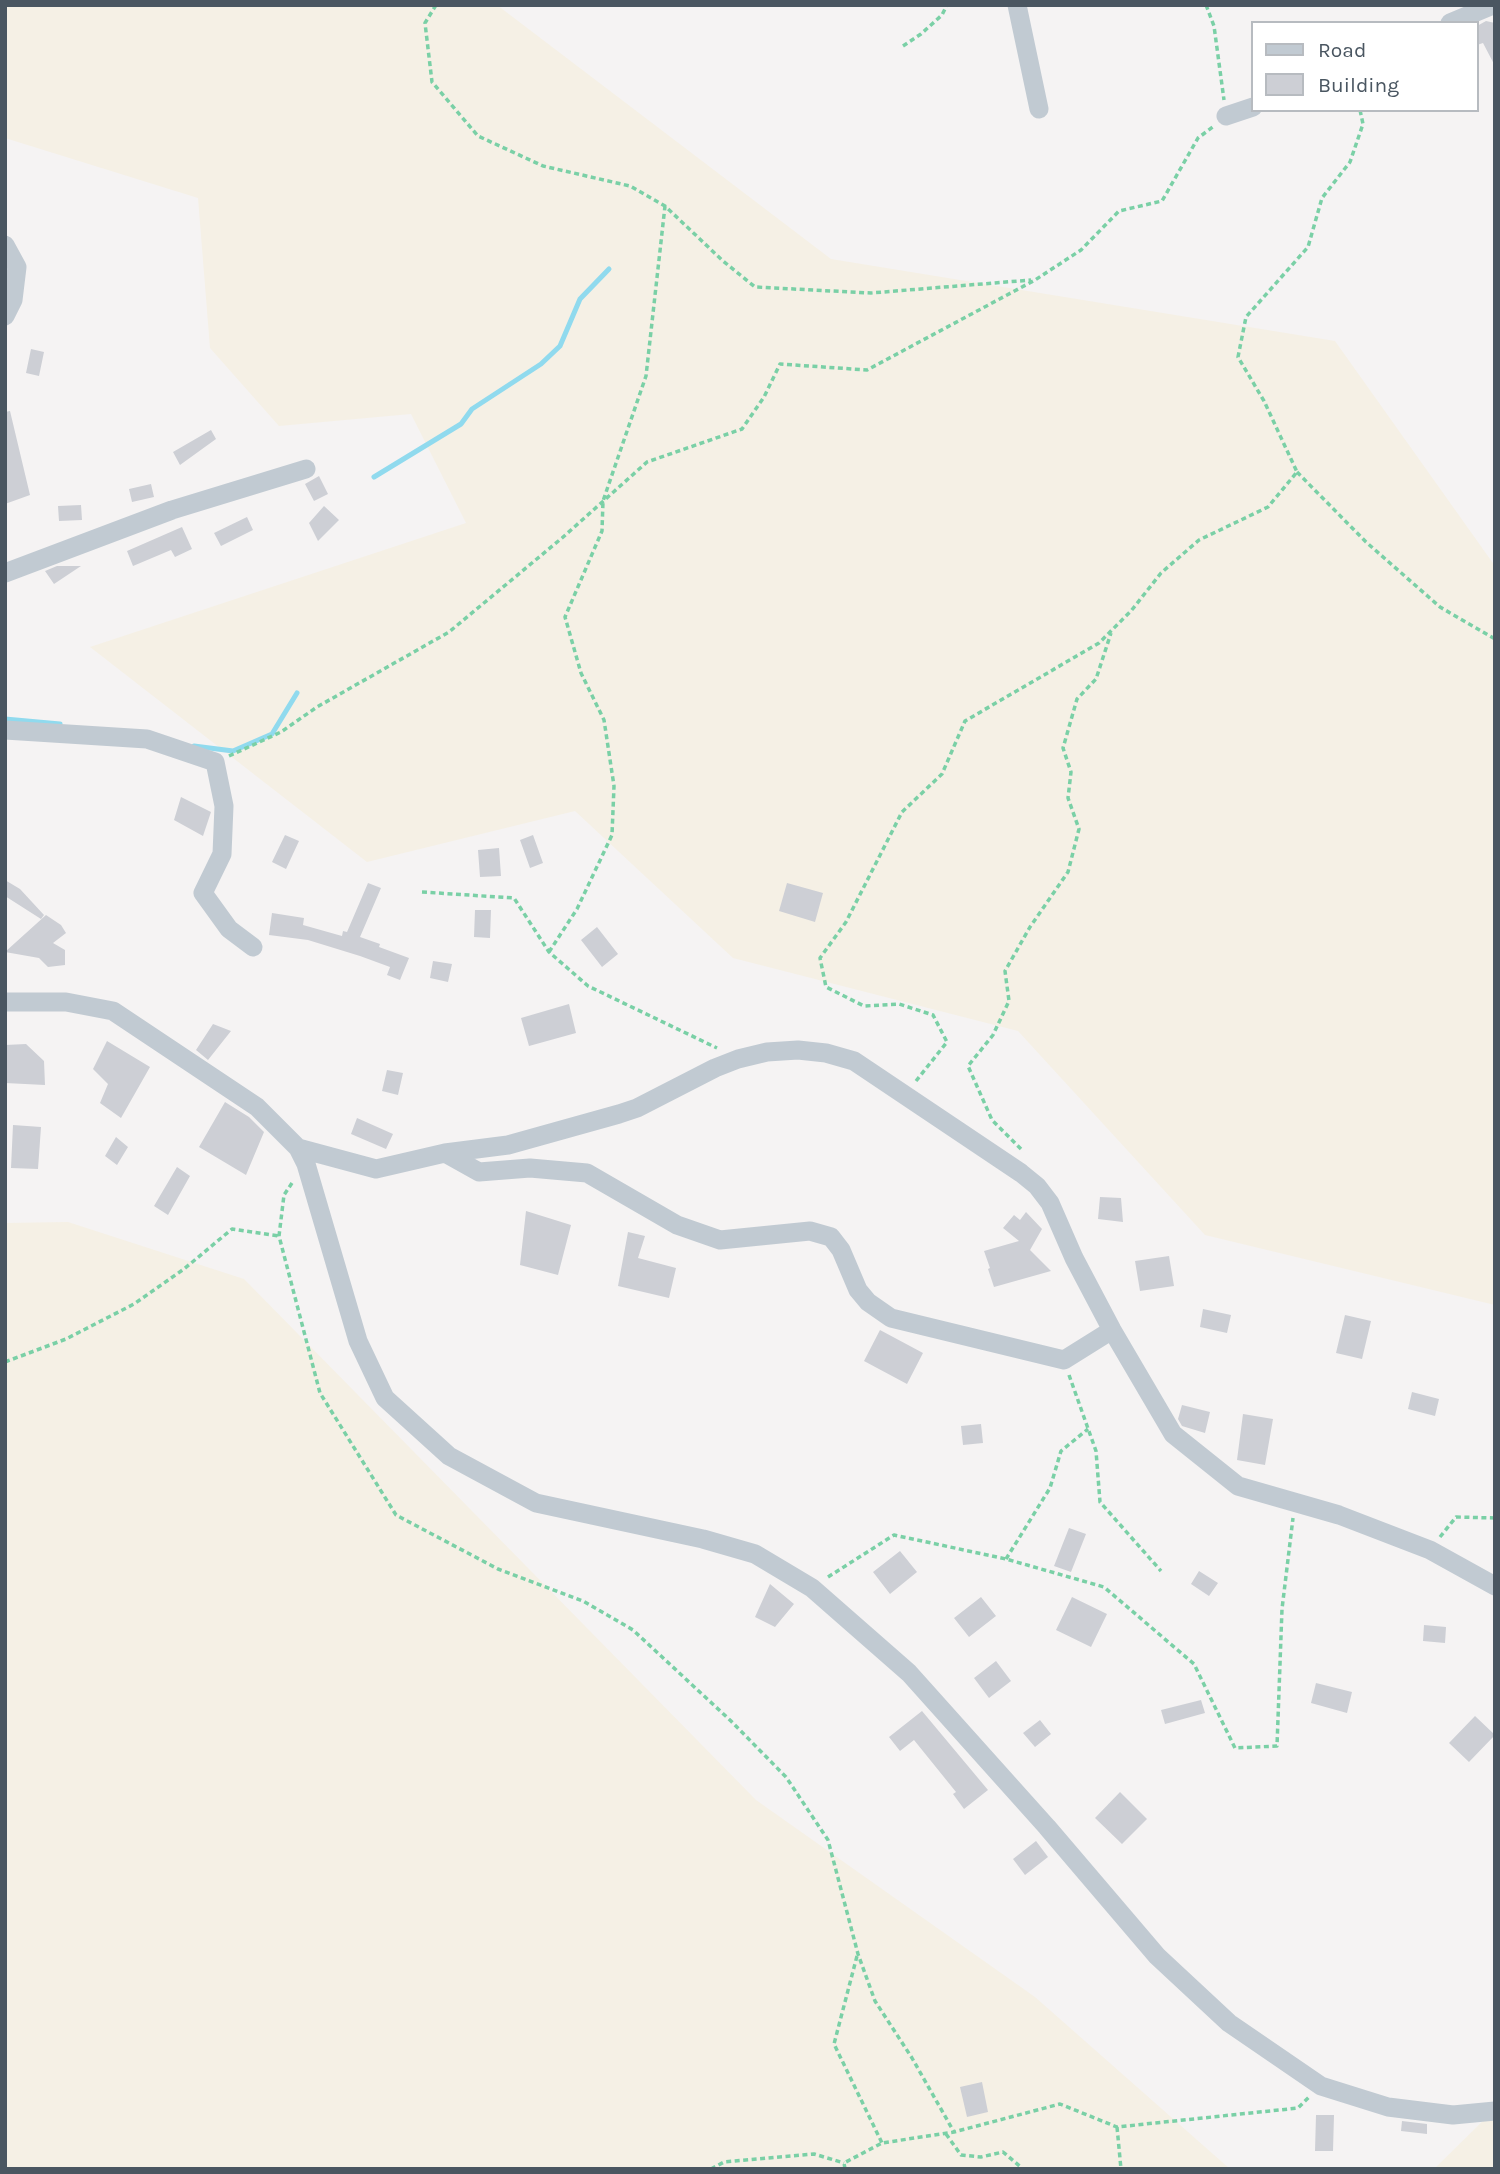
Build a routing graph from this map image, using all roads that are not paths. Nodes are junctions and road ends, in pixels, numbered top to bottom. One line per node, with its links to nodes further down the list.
1 (1017, 5): 5 (street)
2 (1493, 5): 3 (street)
3 (1455, 21)
4 (1252, 107): 6 (street)
5 (1039, 109)
6 (1226, 116)
7 (5, 245): 8 (street)
8 (5, 316)
9 (306, 469): 10 (street)
10 (5, 573)
11 (5, 730): 12 (street)
12 (253, 947)
13 (5, 1002): 15 (street)
14 (445, 1153): 15 (street); 16 (street); 16 (street)
15 (302, 1156): 18 (street)
16 (1112, 1330): 17 (street)
17 (1495, 1586)
18 (1495, 2111)

